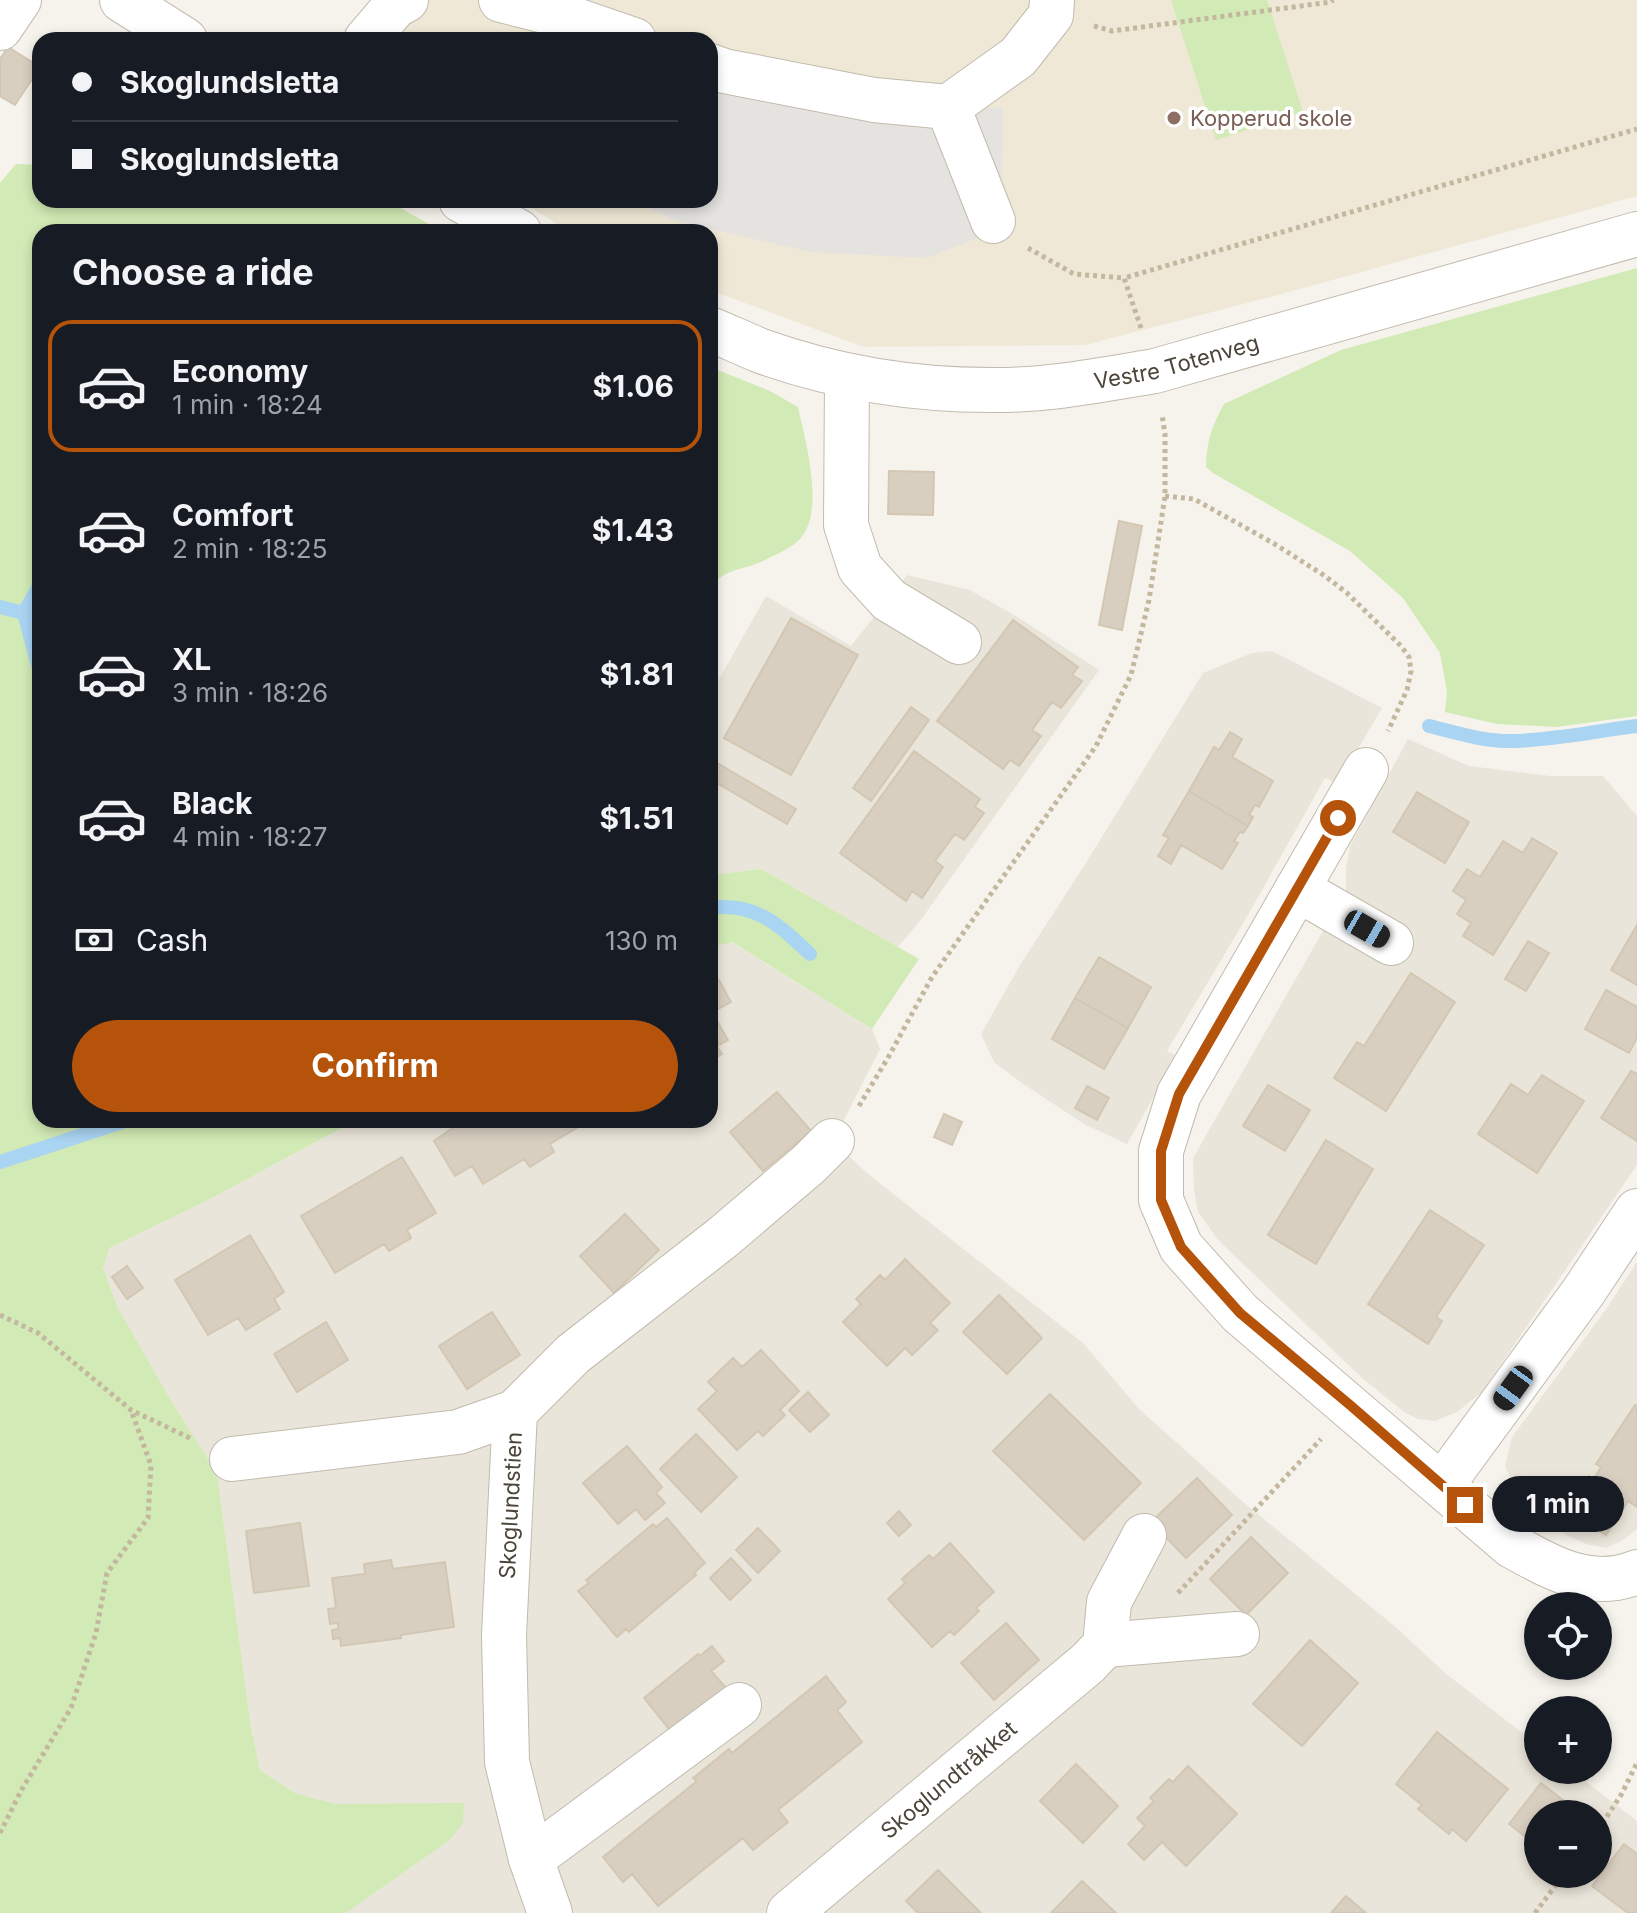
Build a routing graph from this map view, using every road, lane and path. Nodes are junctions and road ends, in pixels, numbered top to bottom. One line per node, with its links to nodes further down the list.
1 (19, 0): 7 (street)
2 (122, 0): 8 (street)
3 (406, 0): 9 (street)
4 (501, 0): 10 (street)
5 (1333, 0): 6 (path)
6 (1051, 7): 12 (street)
7 (0, 28)
8 (172, 32)
9 (373, 32)
10 (611, 32)
11 (718, 69): 12 (street)
12 (948, 107): 15 (street)
13 (1637, 129): 18 (path)
14 (476, 208): 16 (street)
15 (993, 221): 18 (path)
16 (504, 224)
17 (1637, 234): 20 (street, Vestre Totenveg)
18 (1124, 278): 20 (path)
19 (718, 332): 21 (street, Vestre Totenveg)
20 (1155, 371): 21 (street, Vestre Totenveg); 22 (path)
21 (847, 376): 23 (street)
22 (1165, 496): 24 (path); 27 (path)
23 (959, 642)
24 (1366, 770): 25 (street)
25 (1297, 889): 26 (street); 30 (street)
26 (1391, 943)
27 (832, 1141): 32 (street, Skoglundstien)
28 (1637, 1211): 34 (street)
29 (0, 1315): 31 (path)
30 (1350, 1405): 34 (street); 37 (path)
31 (131, 1410): 33 (path); 43 (path)
32 (515, 1412): 33 (street); 44 (street, Skoglundstien)
33 (232, 1459)
34 (1442, 1485): 36 (street)
35 (1144, 1536): 39 (street)
36 (1637, 1572)
37 (1172, 1599)
38 (1237, 1634): 39 (street)
39 (1105, 1645): 47 (street, Skoglundtråkket)
40 (739, 1705): 44 (street)
41 (1637, 1763): 42 (path)
42 (1612, 1809)
43 (0, 1833)
44 (531, 1859): 46 (street, Skoglundstien)
45 (1554, 1888): 48 (path)
46 (550, 1913)
47 (789, 1913)
48 (1535, 1913)

